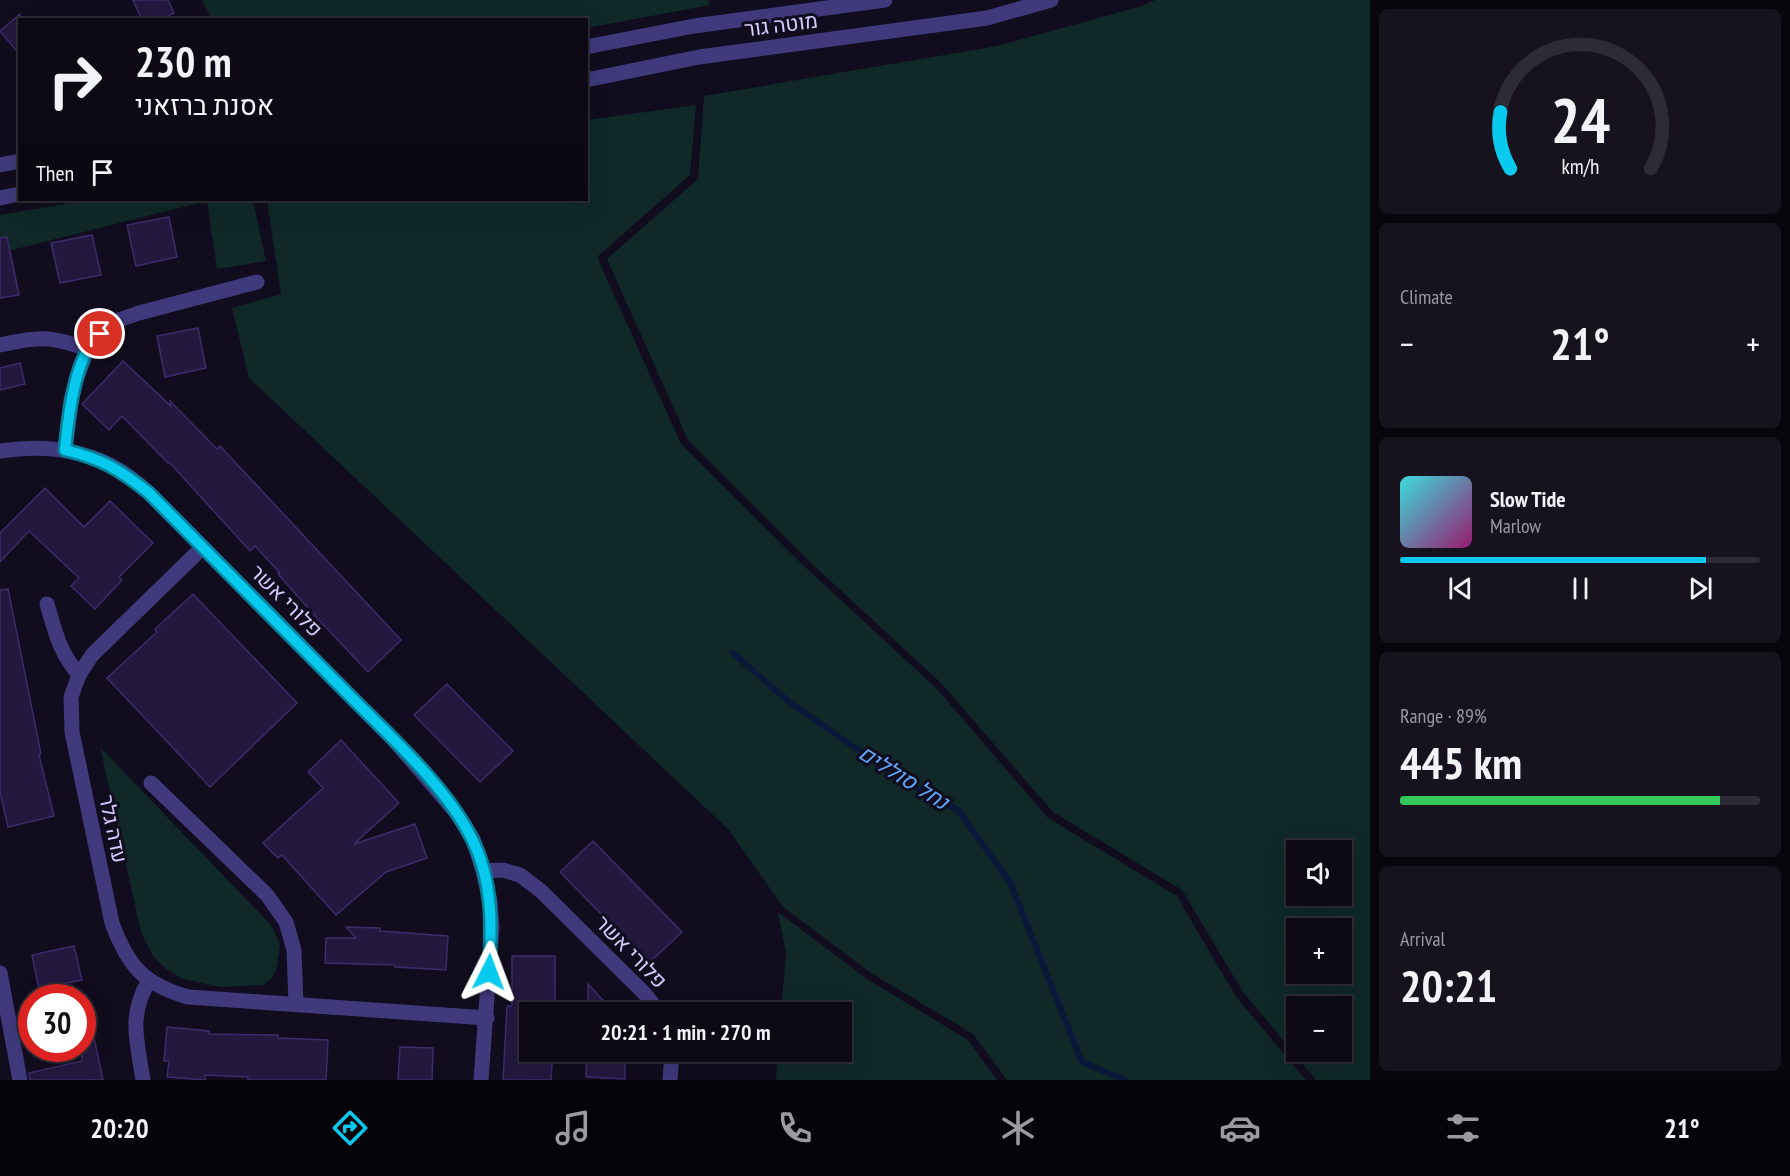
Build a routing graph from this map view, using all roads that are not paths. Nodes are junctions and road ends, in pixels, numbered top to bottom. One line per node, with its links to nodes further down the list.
1 (885, 0): 3 (street, מוטה גור)
2 (1051, 0): 4 (street, מוטה גור)
3 (588, 47)
4 (588, 80)
5 (18, 161): 6 (street)
6 (0, 165)
7 (18, 194): 8 (street)
8 (0, 198)
9 (257, 282): 11 (street)
10 (0, 345): 11 (street)
11 (88, 349): 12 (street)
12 (65, 450): 13 (street, פלורי אשר); 14 (street, פלורי אשר)
13 (0, 451)
14 (203, 547): 16 (street, עדה גלר); 18 (street, פלורי אשר)
15 (47, 604): 16 (street)
16 (80, 675): 20 (street, עדה גלר)
17 (152, 783): 22 (street)
18 (483, 871): 21 (street, פלורי אשר); 23 (street, פלורי אשר)
19 (0, 973): 25 (street)
20 (149, 980): 22 (street, עדה גלר); 26 (street)
21 (651, 1002)
22 (296, 1004): 23 (street, עדה גלר)
23 (487, 1018): 27 (street, פלורי אשר)
24 (671, 1062): 28 (street)
25 (20, 1080)
26 (143, 1080)
27 (481, 1080)
28 (670, 1080)

